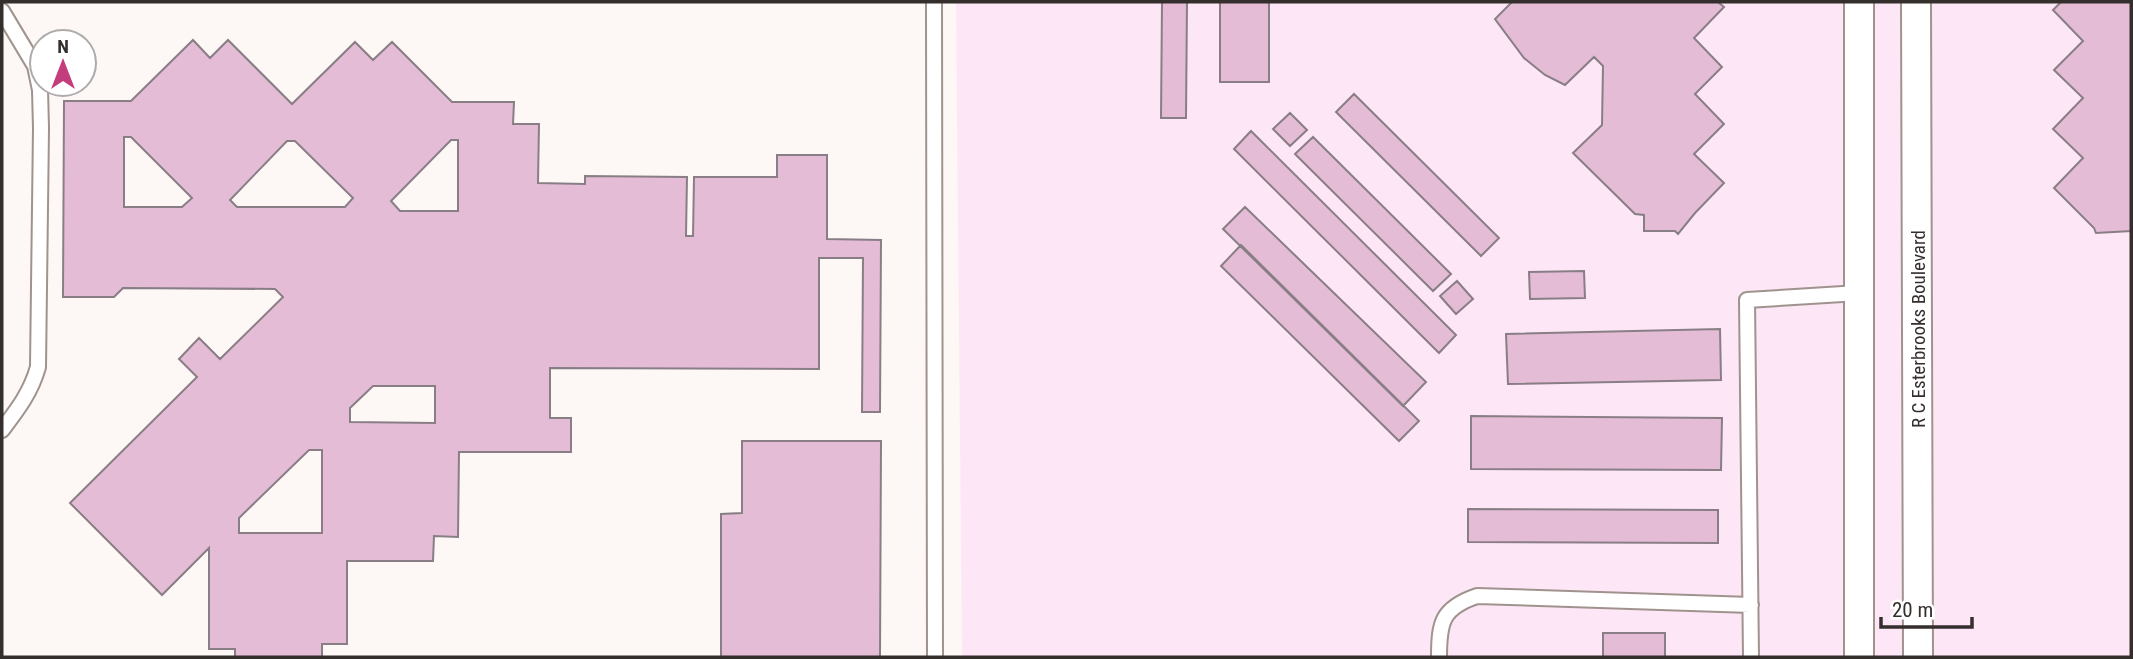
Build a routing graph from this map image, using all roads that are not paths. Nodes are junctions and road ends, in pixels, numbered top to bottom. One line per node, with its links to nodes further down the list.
1 (934, 2): 8 (lane)
2 (1859, 2): 5 (street)
3 (1916, 2): 12 (street, R C Esterbrooks Boulevard)
4 (2, 11): 6 (lane)
5 (1859, 293): 7 (lane); 11 (street)
6 (2, 430)
7 (1751, 605): 9 (lane); 10 (lane)
8 (935, 657)
9 (1439, 657)
10 (1751, 657)
11 (1859, 657)
12 (1918, 657)

